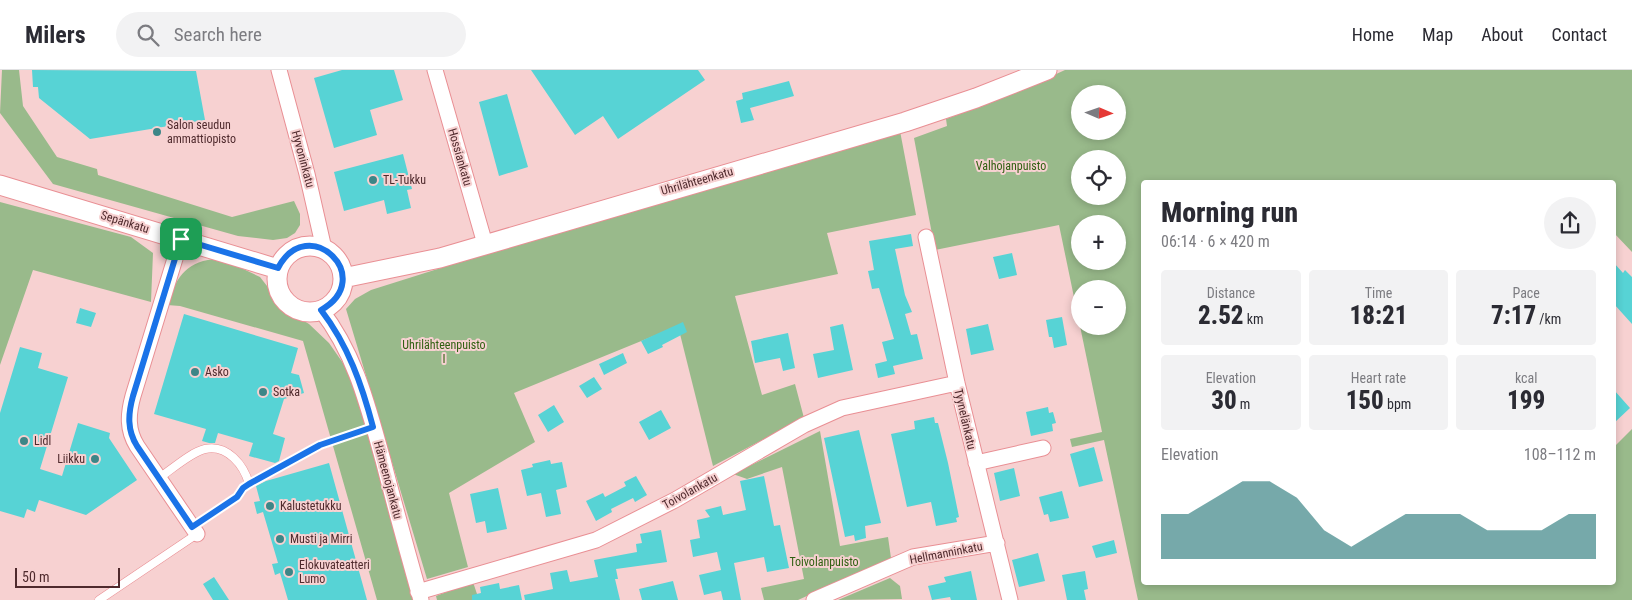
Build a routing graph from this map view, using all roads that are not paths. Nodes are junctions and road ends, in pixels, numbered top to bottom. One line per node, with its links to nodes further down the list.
1 (279, 70): 8 (street, Hyvoninkatu)
2 (435, 70): 7 (street, Hossiankatu)
3 (1047, 70): 7 (street, Uhrilähteenkatu)
4 (0, 184): 6 (street, Sepänkatu)
5 (926, 236): 12 (street, Tyynelänkatu)
6 (181, 239): 9 (street, Sepänkatu); 16 (street)
7 (485, 244): 10 (street, Uhrilähteenkatu)
8 (324, 249): 9 (street); 10 (street)
9 (278, 268): 11 (street)
10 (343, 278): 11 (street)
11 (321, 310): 13 (street, Hämeenojankatu)
12 (957, 383): 15 (street, Tyynelänkatu); 20 (street, Toivolankatu)
13 (373, 427): 17 (lane); 20 (street, Hämeenojankatu)
14 (1043, 448): 15 (street)
15 (976, 463): 19 (street, Tyynelänkatu)
16 (159, 478): 17 (lane); 18 (street)
17 (249, 484): 18 (lane)
18 (195, 530): 21 (lane)
19 (997, 543): 22 (street, Hellmanninkatu); 23 (street, Tyynelänkatu)
20 (420, 596)
21 (99, 600)
22 (814, 600)
23 (1010, 600)

